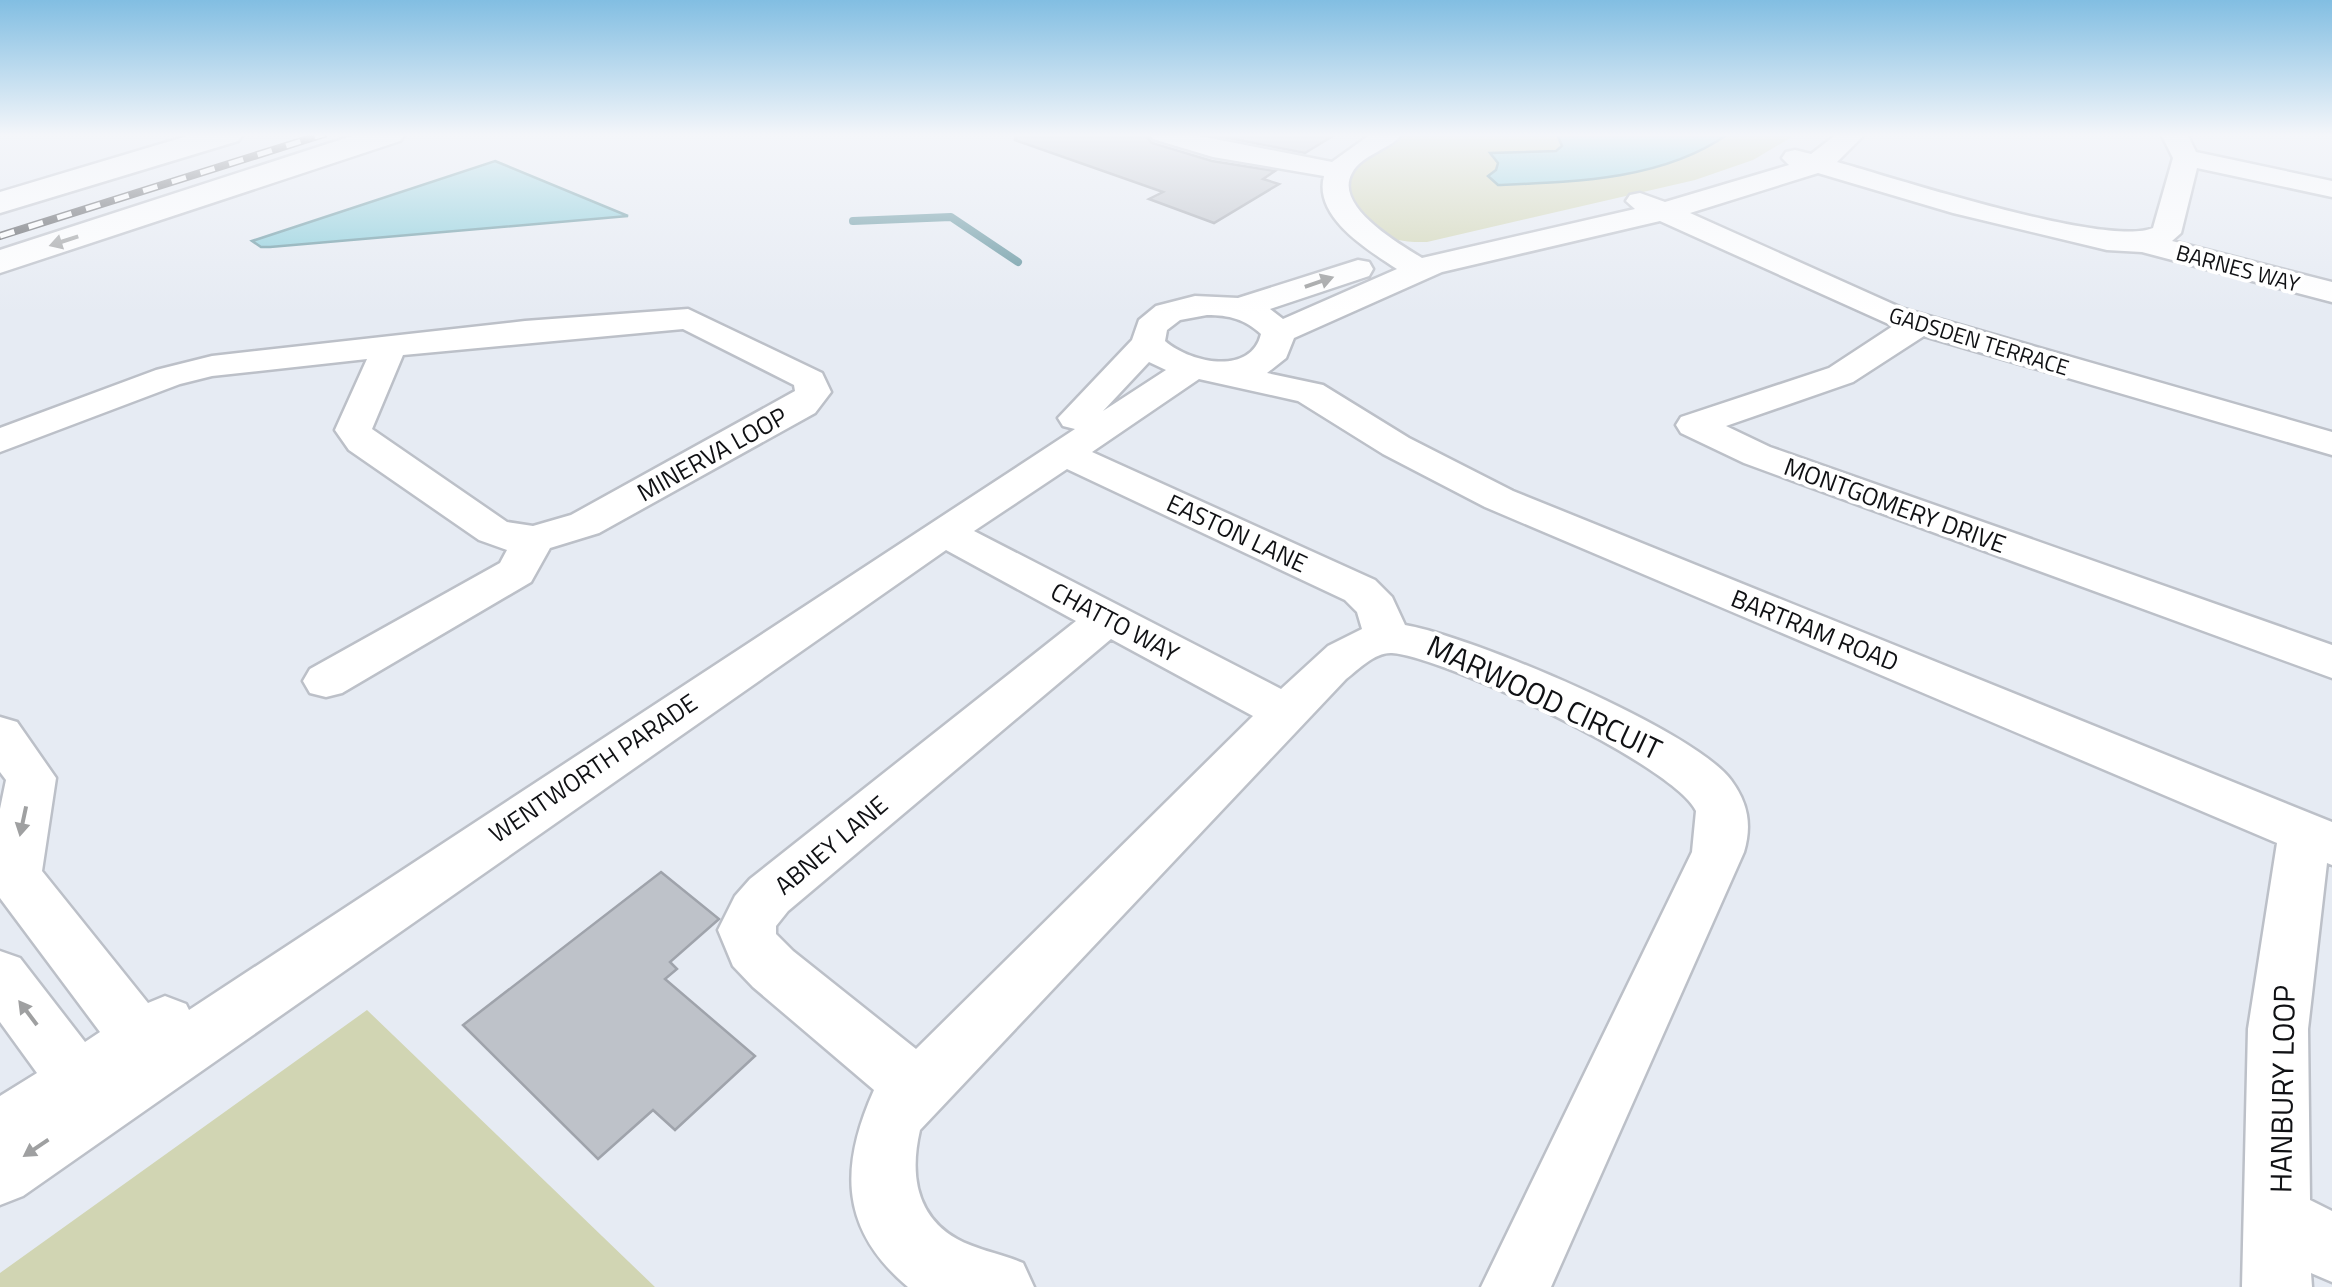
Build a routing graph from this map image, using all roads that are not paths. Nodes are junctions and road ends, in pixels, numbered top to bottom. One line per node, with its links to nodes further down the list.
1 (27, 194): 8 (highway)
2 (206, 194): 11 (highway, one-way to 11)
3 (1336, 194): 12 (street)
4 (1682, 194): 9 (street, WENTWORTH PARADE)
5 (1698, 194): 9 (street, WENTWORTH PARADE)
6 (1921, 194): 10 (street, BARNES WAY)
7 (2172, 194): 10 (street)
8 (0, 202)
9 (1651, 206): 12 (street, WENTWORTH PARADE); 15 (street, GADSDEN TERRACE)
10 (2143, 243): 13 (street, BARNES WAY)
11 (0, 262)
12 (1408, 263): 14 (street, WENTWORTH PARADE, one-way to 12); 16 (street, WENTWORTH PARADE)
13 (2332, 292)
14 (1241, 308): 16 (street); 17 (street, WENTWORTH PARADE)
15 (1918, 324): 22 (street, GADSDEN TERRACE); 28 (street, MONTGOMERY DRIVE)
16 (1278, 338): 19 (street, WENTWORTH PARADE); 20 (street, BARTRAM ROAD)
17 (1148, 343): 19 (street); 34 (street, WENTWORTH PARADE)
18 (390, 346): 21 (street, MINERVA LOOP); 25 (street, MINERVA LOOP); 25 (street, MINERVA LOOP)
19 (1202, 371): 20 (street, BARTRAM ROAD); 23 (street, WENTWORTH PARADE)
20 (1310, 393): 32 (street, BARTRAM ROAD)
21 (0, 442)
22 (2332, 444)
23 (1062, 452): 24 (street, WENTWORTH PARADE); 27 (street, EASTON LANE)
24 (943, 532): 26 (street, CHATTO WAY); 34 (street, WENTWORTH PARADE)
25 (534, 538): 29 (street)
26 (1108, 618): 30 (street, CHATTO WAY); 35 (street, ABNEY LANE)
27 (1387, 638): 30 (street); 41 (street, MARWOOD CIRCUIT)
28 (2332, 662)
29 (326, 680)
30 (1287, 712): 35 (street)
31 (0, 734): 34 (street, one-way to 34)
32 (2318, 838): 39 (street, HANBURY LOOP)
33 (0, 976): 36 (street, one-way to 33)
34 (152, 1050): 36 (street, WENTWORTH PARADE)
35 (918, 1088): 40 (street)
36 (85, 1095): 37 (street, WENTWORTH PARADE); 38 (street, WENTWORTH PARADE, one-way to 38)
37 (0, 1132)
38 (0, 1172)
39 (2306, 1234): 42 (street, HANBURY LOOP)
40 (999, 1287)
41 (1516, 1287)
42 (2277, 1287)

